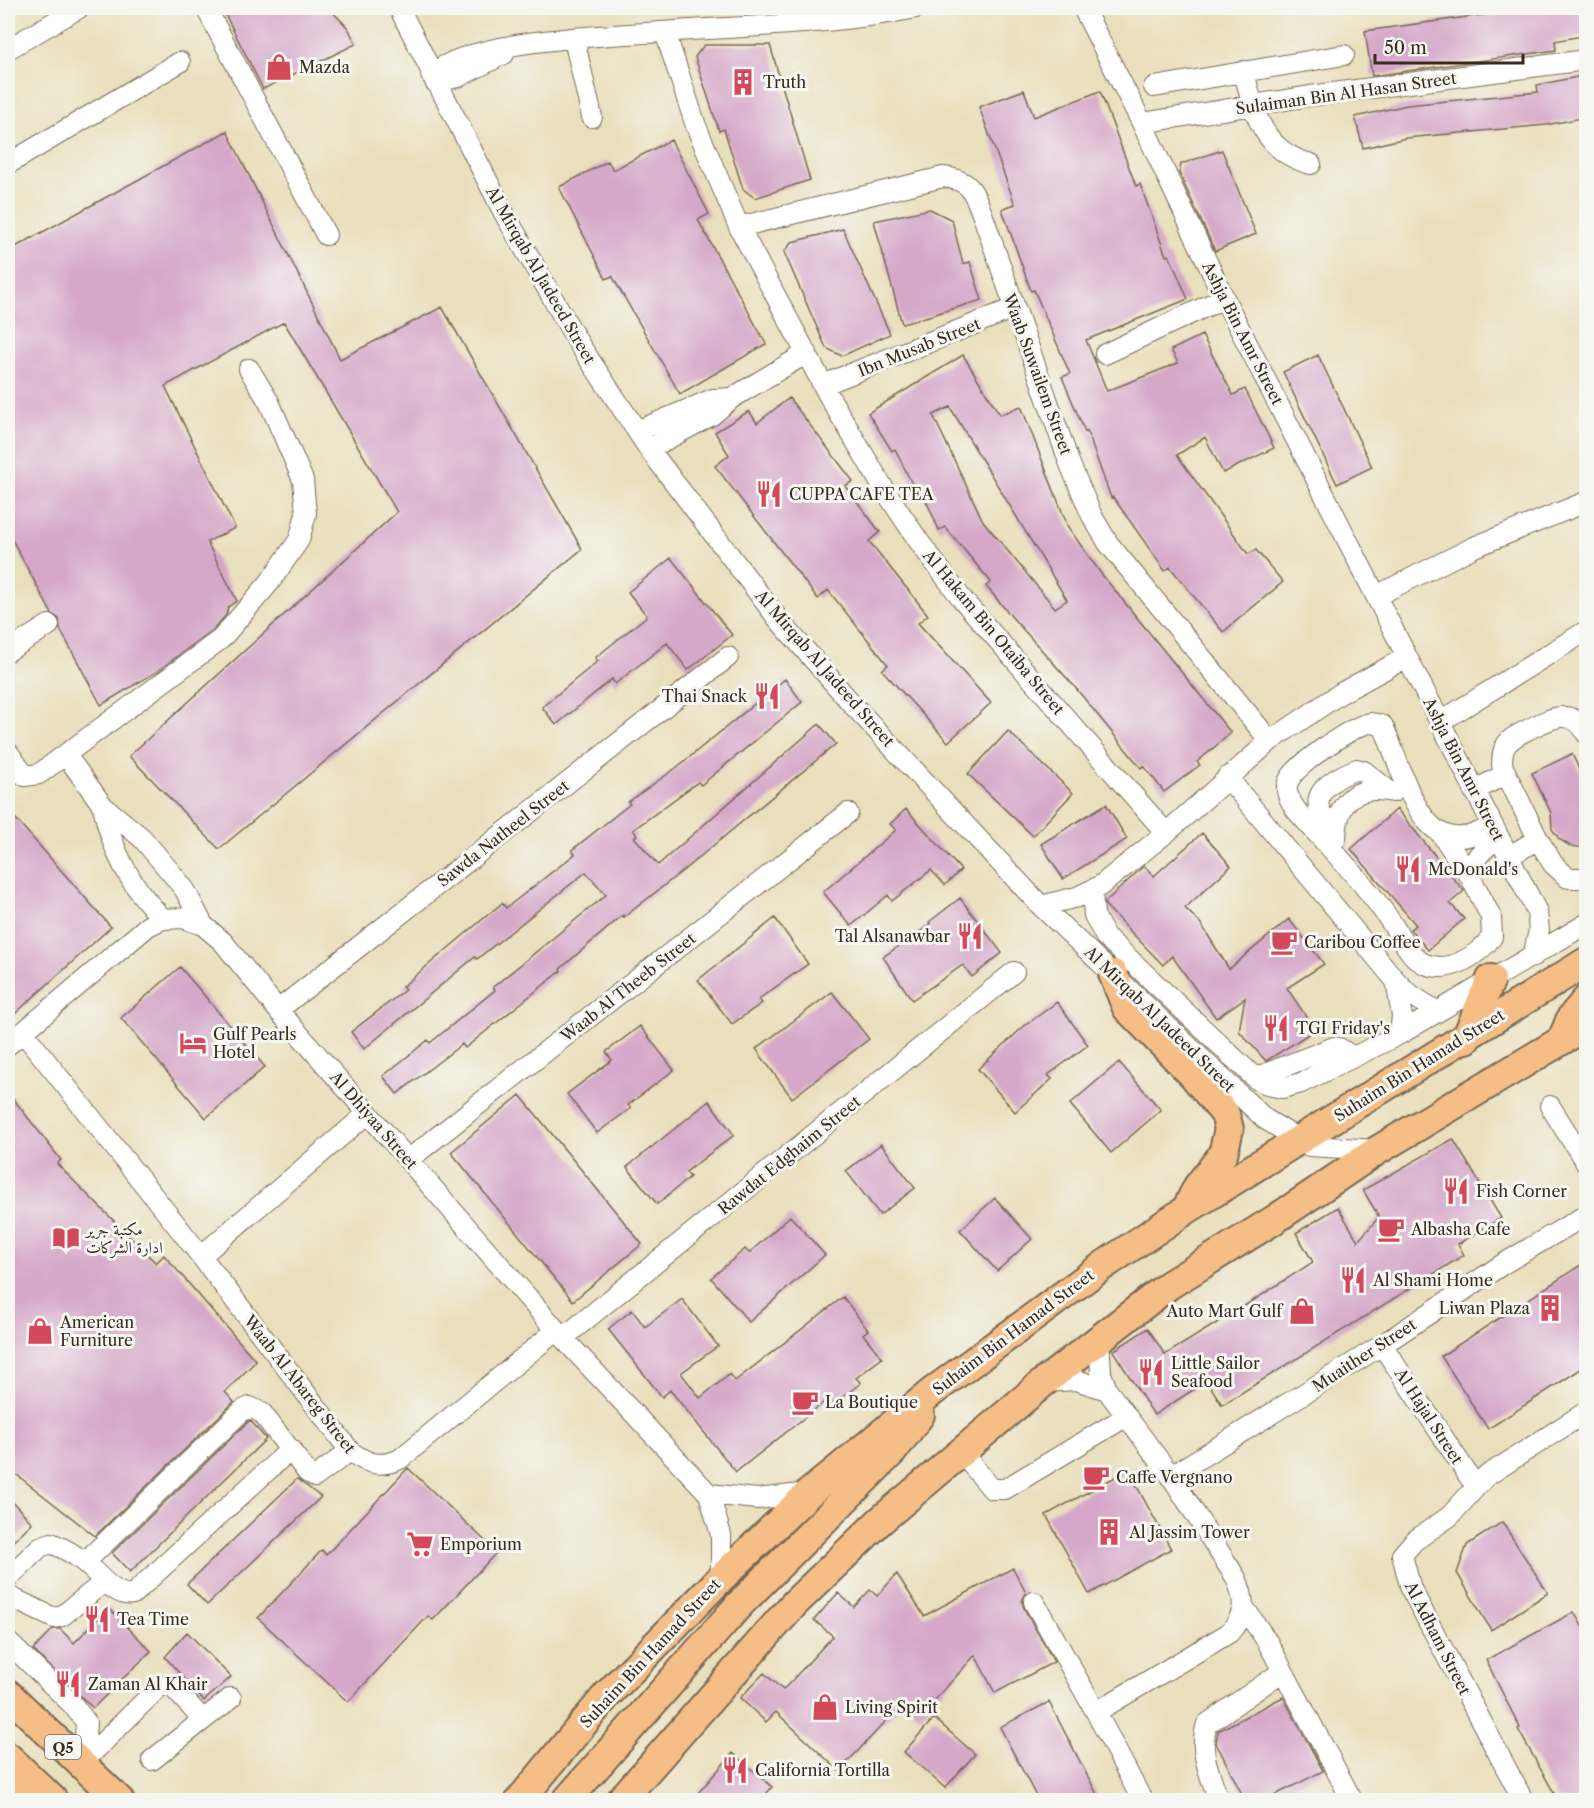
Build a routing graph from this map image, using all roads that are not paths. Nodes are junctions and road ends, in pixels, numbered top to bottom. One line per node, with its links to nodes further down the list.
1 (79, 8): 8 (street)
2 (206, 8): 21 (street)
3 (399, 8): 13 (street, Al Mirqab Al Jadeed Street)
4 (916, 8): 6 (street)
5 (1083, 8): 17 (street, Ashja Bin Amr Street)
6 (665, 32): 7 (street); 20 (street, Al Hakam Bin Otaiba Street)
7 (574, 39): 13 (street); 16 (street)
8 (8, 49)
9 (1344, 55): 12 (street)
10 (1587, 60): 15 (street, Sulaiman Bin Al Hasan Street)
11 (180, 62): 18 (street)
12 (1244, 71): 14 (street); 15 (street)
13 (433, 79): 29 (street, Al Mirqab Al Jadeed Street)
14 (1154, 87)
15 (1252, 105): 17 (street, Sulaiman Bin Al Hasan Street); 19 (street)
16 (592, 117)
17 (1142, 123): 22 (street, Ashja Bin Amr Street)
18 (8, 164)
19 (1311, 164)
20 (739, 227): 23 (street, Waab Suwailem Street); 24 (street, Al Hakam Bin Otaiba Street)
21 (326, 235)
22 (1224, 298): 25 (street); 32 (street, Ashja Bin Amr Street)
23 (1014, 308): 27 (street, Ibn Musab Street); 40 (street, Waab Suwailem Street)
24 (807, 353): 27 (street, Al Hakam Bin Otaiba Street); 28 (street)
25 (1105, 354)
26 (249, 369): 42 (street)
27 (823, 385): 50 (street, Al Hakam Bin Otaiba Street)
28 (732, 398): 29 (street); 30 (street)
29 (637, 431): 30 (street, Al Mirqab Al Jadeed Street)
30 (649, 449): 58 (street, Al Mirqab Al Jadeed Street)
31 (1587, 502): 32 (street)
32 (1377, 596): 37 (street, Ashja Bin Amr Street)
33 (49, 625): 35 (street)
34 (1587, 631): 38 (street)
35 (8, 651)
36 (728, 657): 71 (street, Sawda Natheel Street)
37 (1407, 657): 38 (street, Ashja Bin Amr Street); 40 (street)
38 (1440, 722): 45 (street, Ashja Bin Amr Street)
39 (1587, 733): 43 (street)
40 (1270, 741): 44 (street)
41 (8, 752): 42 (street)
42 (66, 755): 47 (street)
43 (1505, 774): 45 (street); 52 (street)
44 (1227, 777): 50 (street); 67 (street)
45 (1474, 791): 49 (street, Ashja Bin Amr Street)
46 (1410, 795): 51 (street); 53 (street); 53 (street)
47 (103, 806): 61 (street); 62 (street)
48 (849, 813): 83 (street, Waab Al Theeb Street)
49 (1495, 832): 51 (street); 54 (street, Ashja Bin Amr Street); 55 (street)
50 (1166, 833): 57 (street)
51 (1442, 835): 55 (street)
52 (1538, 839): 54 (street); 56 (street)
53 (1335, 845): 59 (street)
54 (1508, 856): 60 (street, Ashja Bin Amr Street)
55 (1470, 876): 59 (street)
56 (1587, 878)
57 (1092, 891): 58 (street); 75 (street)
58 (1041, 906): 68 (street, Al Mirqab Al Jadeed Street)
59 (1384, 912): 67 (street)
60 (1537, 912): 63 (street, Ashja Bin Amr Street); 64 (street, Ashja Bin Amr Street)
61 (163, 919): 62 (street, Al Dhiyaa Street); 74 (street)
62 (203, 925): 71 (street, Al Dhiyaa Street)
63 (1580, 928): 64 (street)
64 (1533, 957): 69 (street)
65 (1587, 962): 76 (highway, Suhaim Bin Hamad Street)
66 (1014, 972): 88 (street, Rawdat Edghaim Street)
67 (1390, 973): 72 (street); 75 (street)
68 (1113, 974): 81 (street, Al Mirqab Al Jadeed Street); 85 (highway)
69 (1491, 979): 72 (street); 76 (highway)
70 (1587, 1000): 77 (highway)
71 (278, 1010): 80 (street, Al Dhiyaa Street)
72 (1436, 1011): 75 (street)
73 (1587, 1026): 77 (highway)
74 (23, 1032): 78 (street); 87 (street, Waab Al Abareg Street)
75 (1400, 1034)
76 (1466, 1039): 81 (highway, Suhaim Bin Hamad Street)
77 (1562, 1040): 82 (highway)
78 (8, 1045)
79 (1550, 1106): 84 (street)
80 (368, 1113): 83 (street, Al Dhiyaa Street); 87 (street)
81 (1297, 1140): 82 (street, Al Mirqab Al Jadeed Street); 85 (highway, Suhaim Bin Hamad Street)
82 (1378, 1150): 89 (highway)
83 (408, 1160): 88 (street, Al Dhiyaa Street)
84 (1587, 1163)
85 (1186, 1210): 93 (highway, Suhaim Bin Hamad Street)
86 (1587, 1215): 90 (street, Muaither Street)
87 (201, 1256): 97 (street, Waab Al Abareg Street)
88 (560, 1334): 97 (street, Waab Al Abareg Street); 102 (street, Al Dhiyaa Street)
89 (1099, 1338): 91 (highway); 92 (street)
90 (1382, 1345): 99 (street, Muaither Street); 100 (street, Al Hajal Street)
91 (1044, 1382): 92 (street); 98 (highway)
92 (1107, 1390): 95 (street)
93 (932, 1392): 101 (highway, Suhaim Bin Hamad Street); 124 (highway)
94 (1587, 1412): 100 (street, Al Adham Street)
95 (1127, 1416): 98 (street); 99 (street)
96 (291, 1449): 97 (street); 103 (street); 106 (street)
97 (350, 1451)
98 (961, 1452): 125 (highway)
99 (1171, 1476): 109 (street)
100 (1476, 1487): 129 (street, Al Adham Street)
101 (809, 1493): 102 (street); 105 (highway, Suhaim Bin Hamad Street)
102 (709, 1494): 105 (street, Al Dhiyaa Street)
103 (85, 1562): 104 (street); 106 (street)
104 (8, 1578)
105 (721, 1578): 123 (highway, Suhaim Bin Hamad Street)
106 (104, 1582): 107 (street)
107 (8, 1596)
108 (1034, 1602): 114 (street)
109 (1245, 1609): 111 (street); 114 (street)
110 (8, 1642): 117 (street)
111 (1283, 1671): 127 (street); 128 (street)
112 (8, 1694): 117 (highway, Q5)
113 (231, 1698): 115 (street)
114 (1096, 1712): 126 (street)
115 (202, 1720): 117 (street); 118 (street)
116 (8, 1757): 121 (highway)
117 (77, 1760): 122 (highway, Q5)
118 (152, 1760)
119 (8, 1785): 120 (highway)
120 (24, 1800)
121 (53, 1800)
122 (119, 1800)
123 (520, 1800)
124 (567, 1800)
125 (621, 1800)
126 (1142, 1800)
127 (1219, 1800)
128 (1351, 1800)
129 (1523, 1800)

